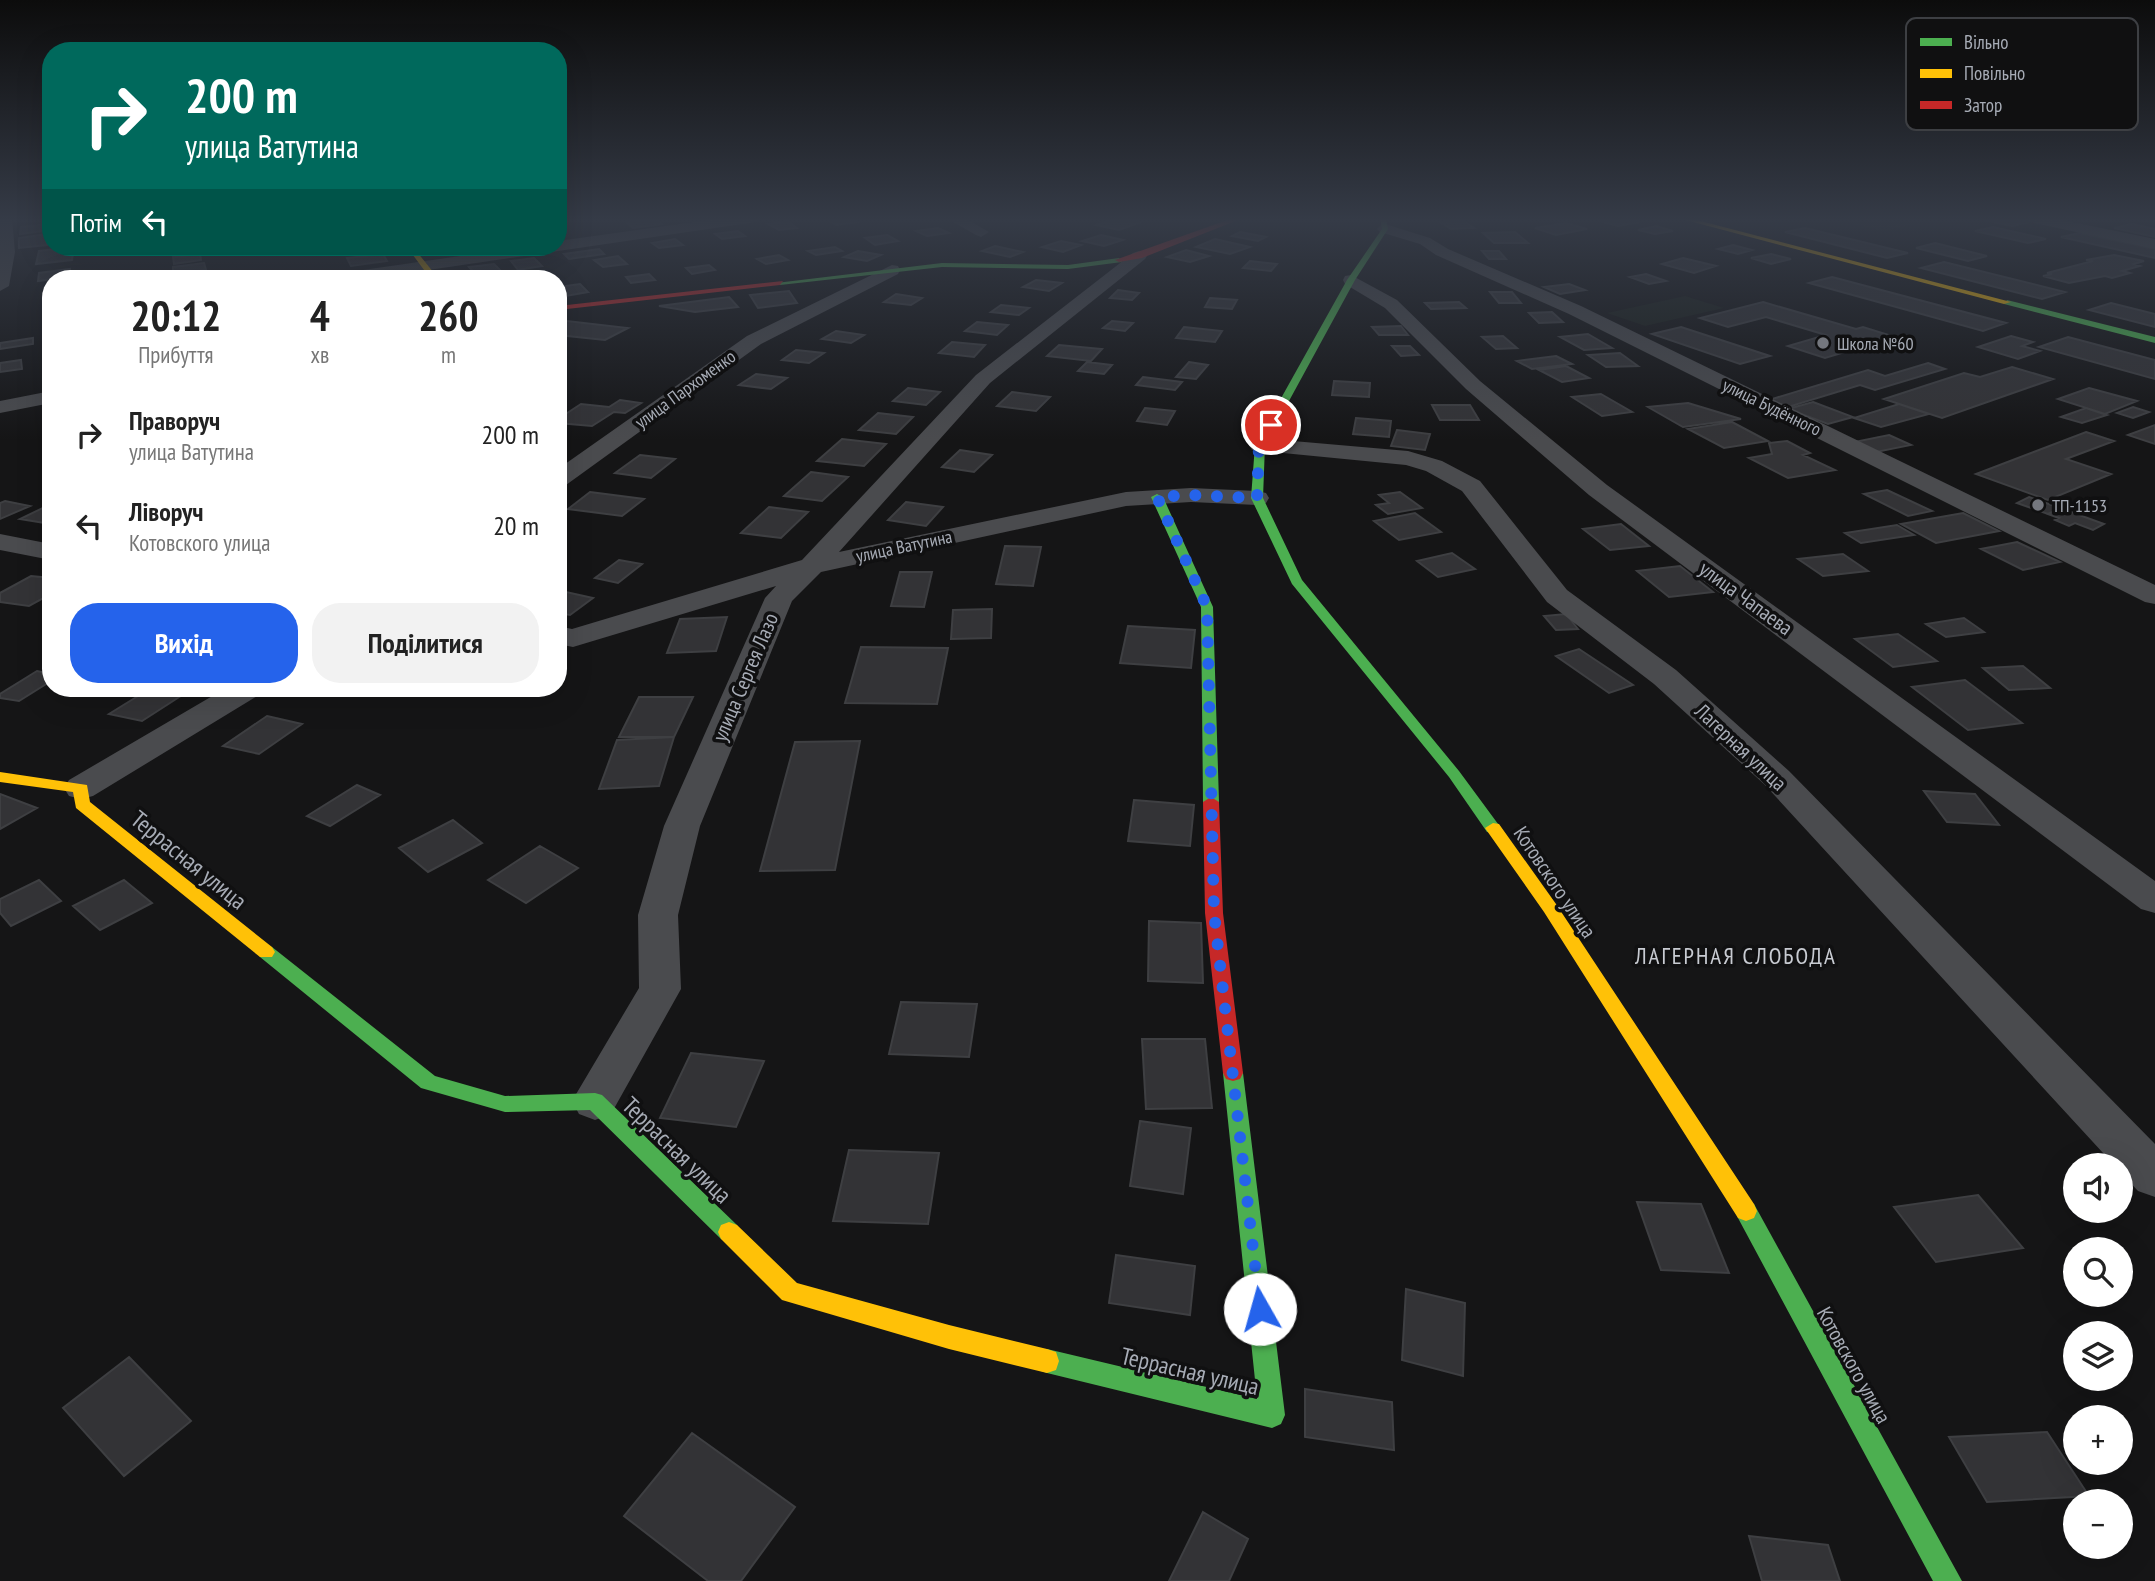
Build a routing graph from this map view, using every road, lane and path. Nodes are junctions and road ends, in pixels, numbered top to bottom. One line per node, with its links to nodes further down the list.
1 (701, 292): 8 (street)
2 (849, 292): 13 (street, улица Пархоменко)
3 (1094, 292): 18 (street, улица Сергея Лазо)
4 (1344, 292): 12 (street, Котовского улица)
5 (1371, 292): 24 (street, улица Чапаева)
6 (1533, 292): 19 (street, улица Будённого)
7 (1968, 292): 9 (street)
8 (567, 307)
9 (2155, 340)
10 (42, 399): 11 (street)
11 (0, 407)
12 (1259, 445): 15 (street, Котовского улица); 26 (street, Лагерная улица)
13 (567, 471)
14 (1157, 497): 15 (street, улица Ватутина); 18 (street, улица Ватутина); 25 (street, Террасная улица)
15 (1257, 498): 27 (street, Котовского улица)
16 (0, 542): 17 (street)
17 (42, 550)
18 (812, 566): 20 (street, улица Ватутина); 25 (street, улица Сергея Лазо)
19 (2155, 596)
20 (567, 637)
21 (233, 697): 23 (street)
22 (0, 777): 23 (street)
23 (81, 788): 25 (street, Террасная улица)
24 (2155, 900)
25 (594, 1101)
26 (2155, 1176)
27 (1948, 1581)

